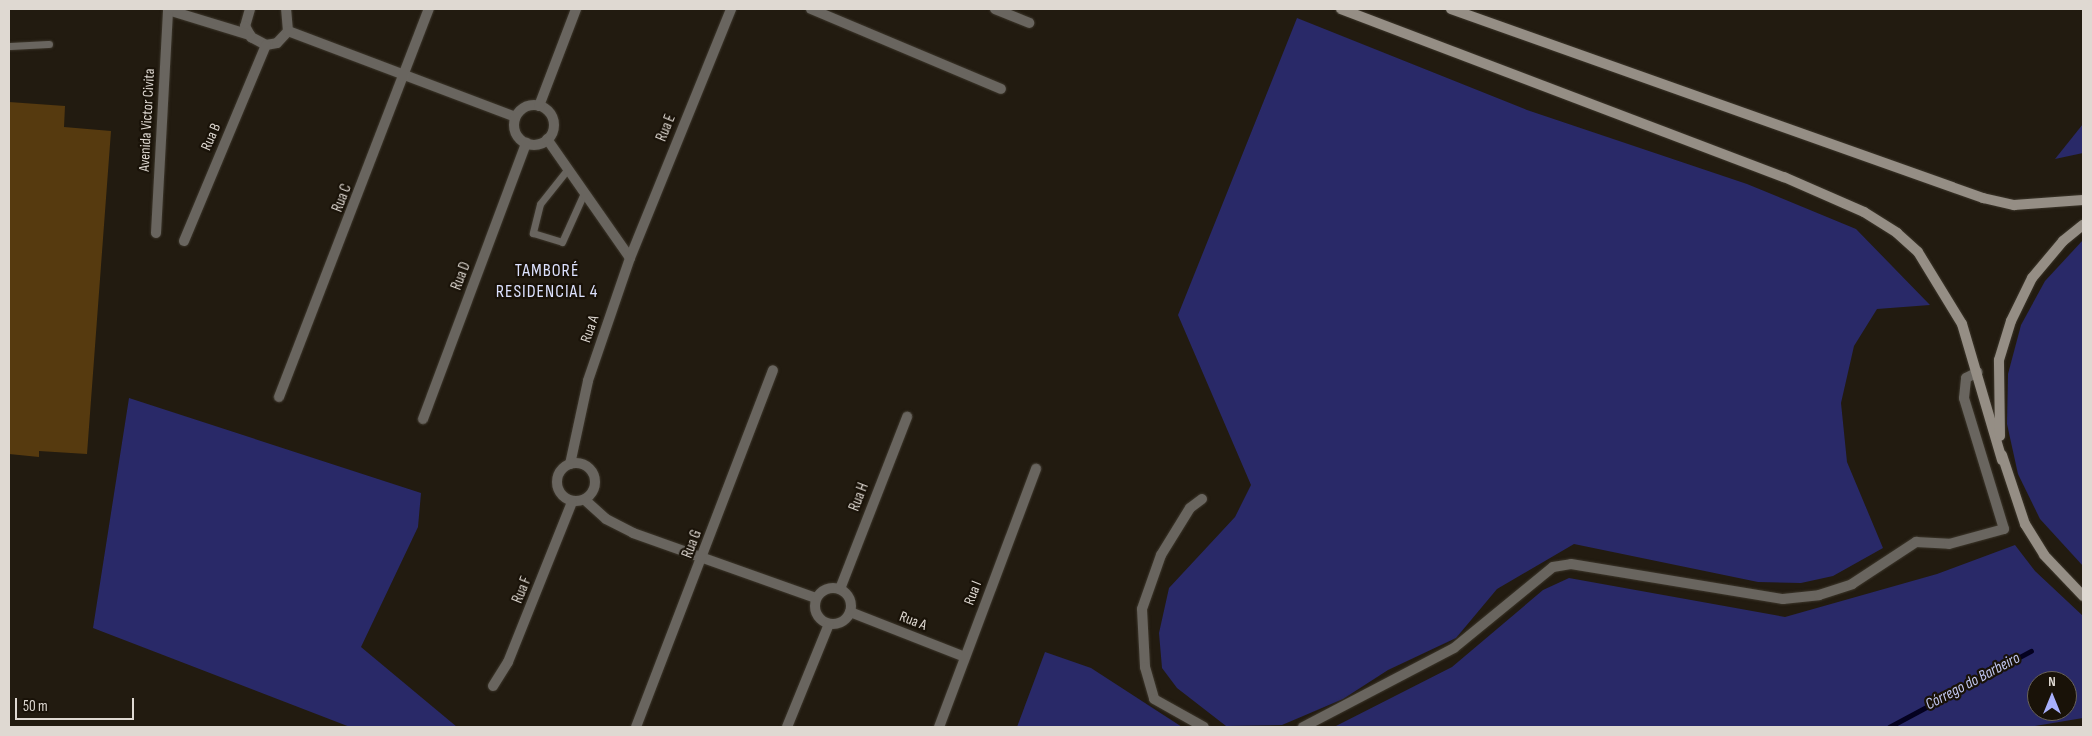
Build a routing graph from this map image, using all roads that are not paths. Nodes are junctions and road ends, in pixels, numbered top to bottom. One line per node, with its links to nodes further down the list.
1 (168, 9): 13 (street); 27 (street, Avenida Victor Civita)
2 (250, 9): 13 (street)
3 (286, 9): 12 (street)
4 (429, 9): 17 (street, Rua C)
5 (576, 9): 19 (street)
6 (731, 9): 29 (street, Rua E)
7 (811, 9): 18 (street)
8 (996, 9): 11 (street)
9 (1341, 9): 31 (main road)
10 (1451, 9): 25 (main road)
11 (1029, 23)
12 (288, 31): 15 (street); 17 (street)
13 (250, 35): 15 (street)
14 (49, 44): 16 (lane)
15 (266, 45): 28 (street, Rua B)
16 (9, 46)
17 (404, 76): 20 (street); 32 (street, Rua C)
18 (1001, 88)
19 (540, 106): 20 (street); 21 (street)
20 (515, 117): 22 (street)
21 (547, 139): 22 (street); 23 (street)
22 (526, 143): 34 (street, Rua D)
23 (567, 170): 24 (street); 24 (lane)
24 (584, 193): 29 (street)
25 (2083, 200)
26 (2083, 225): 35 (main road)
27 (156, 233)
28 (184, 241)
29 (630, 258): 36 (street, Rua A)
30 (773, 370): 41 (street, Rua G)
31 (1978, 372): 35 (main road); 53 (street)
32 (280, 397)
33 (907, 417): 42 (street, Rua H)
34 (423, 419)
35 (2002, 460): 43 (main road)
36 (570, 464): 39 (street); 40 (street)
37 (1036, 469): 47 (street, Rua I)
38 (1202, 499): 52 (street)
39 (585, 500): 40 (street); 41 (street)
40 (572, 502): 48 (street, Rua F)
41 (702, 560): 44 (street); 49 (street, Rua G)
42 (840, 589): 44 (street); 45 (street)
43 (2083, 596)
44 (816, 598): 46 (street)
45 (850, 612): 46 (street); 47 (street, Rua A)
46 (829, 624): 50 (street)
47 (965, 657): 51 (street, Rua I)
48 (493, 686)
49 (636, 727)
50 (787, 727)
51 (939, 727)
52 (1204, 727)
53 (1303, 727)

